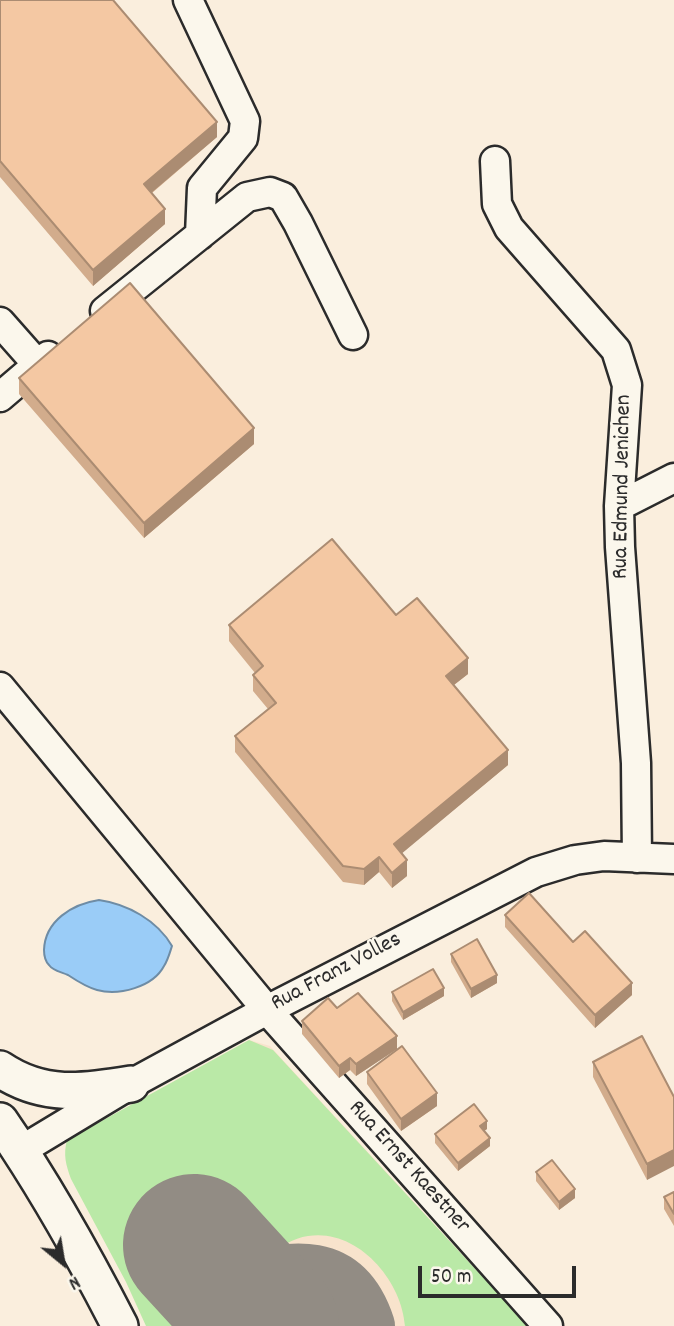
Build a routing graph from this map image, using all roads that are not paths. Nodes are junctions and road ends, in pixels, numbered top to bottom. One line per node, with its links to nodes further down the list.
1 (188, 0): 3 (street)
2 (495, 160): 9 (street, Rua Edmund Jenichen)
3 (200, 235): 5 (street); 6 (street)
4 (0, 322): 6 (street)
5 (353, 335)
6 (38, 365): 7 (street)
7 (0, 397)
8 (674, 478): 9 (street)
9 (619, 506): 11 (street, Rua Edmund Jenichen)
10 (0, 687): 13 (street, Rua Ernst Kaestner)
11 (637, 858): 12 (street, Rua Franz Volles); 13 (street, Rua Franz Volles)
12 (674, 859)
13 (267, 1010): 15 (street, Rua Franz Volles); 19 (street, Rua Ernst Kaestner)
14 (0, 1069): 15 (main road)
15 (131, 1084): 17 (street, Rua Franz Volles)
16 (0, 1121): 17 (main road)
17 (20, 1151): 18 (main road)
18 (120, 1326)
19 (548, 1326)

